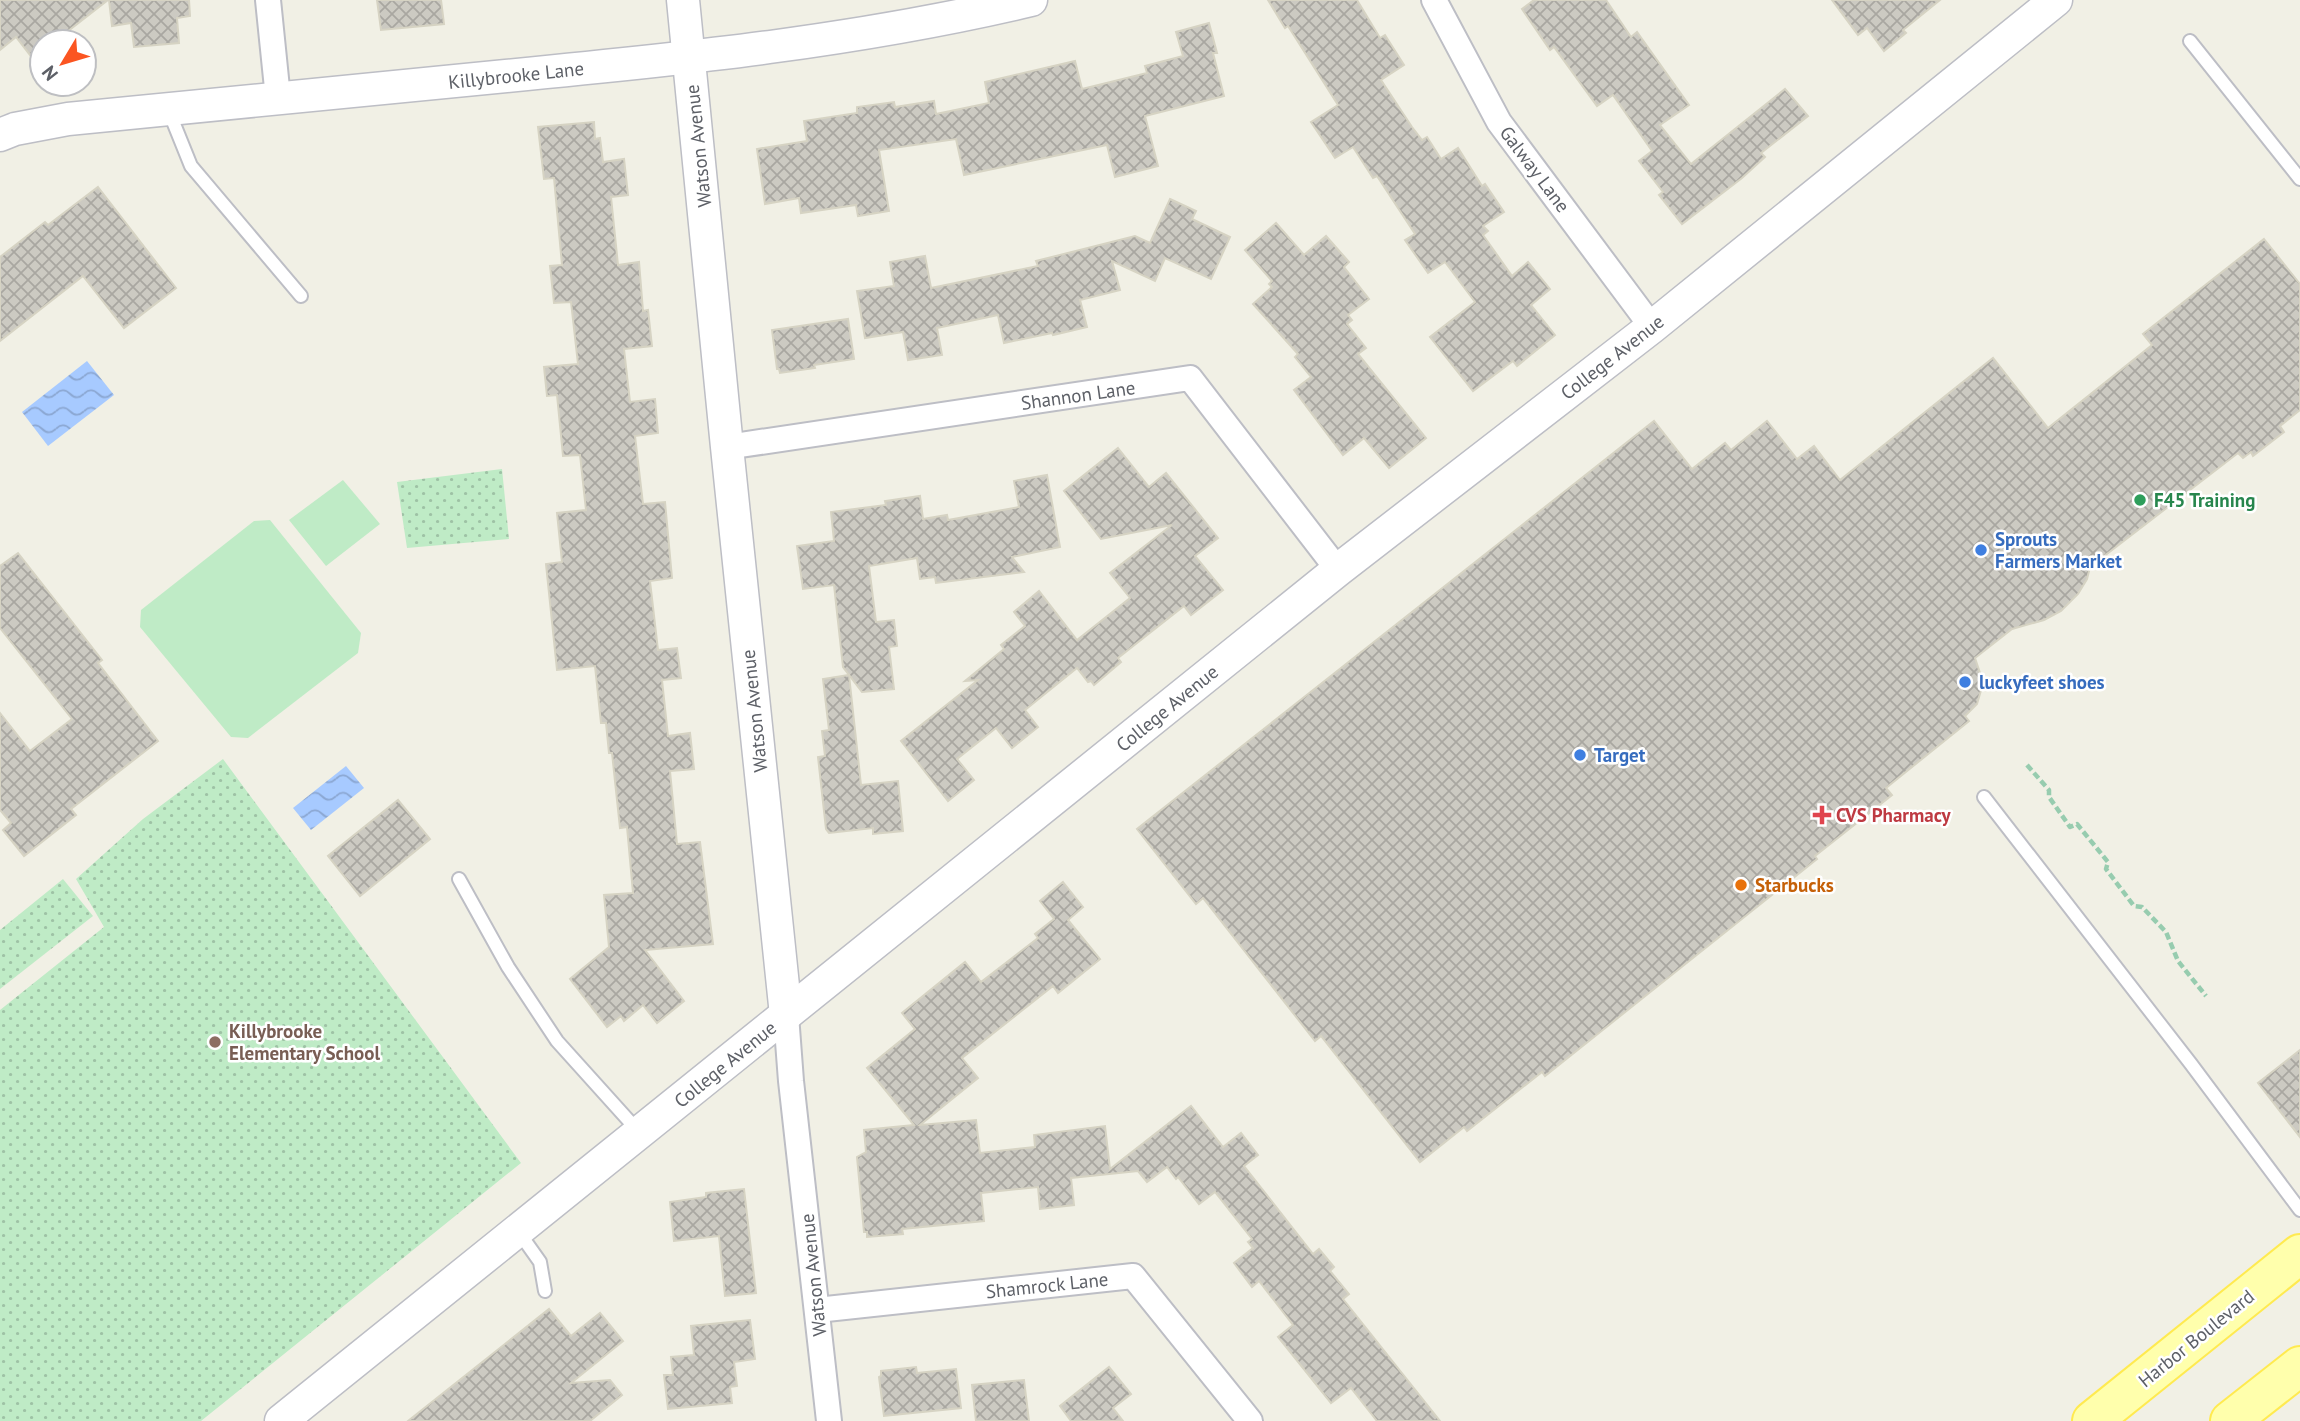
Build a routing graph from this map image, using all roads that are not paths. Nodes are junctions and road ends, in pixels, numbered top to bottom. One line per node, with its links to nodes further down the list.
1 (268, 0): 8 (street)
2 (683, 0): 7 (street, Watson Avenue)
3 (1031, 0): 7 (street, Killybrooke Lane)
4 (1434, 0): 13 (street, Galway Lane)
5 (2056, 0): 13 (street, College Avenue)
6 (2190, 41): 11 (lane)
7 (690, 58): 8 (street, Killybrooke Lane); 14 (street, Watson Avenue)
8 (278, 98): 9 (street, Killybrooke Lane)
9 (168, 109): 10 (street, Killybrooke Lane); 12 (lane)
10 (0, 135)
11 (2300, 179)
12 (300, 296)
13 (1652, 327): 15 (street, College Avenue)
14 (727, 447): 15 (street, Shannon Lane); 18 (street, Watson Avenue)
15 (1338, 570): 18 (street, College Avenue)
16 (1984, 797): 20 (lane)
17 (459, 879): 19 (lane)
18 (786, 1015): 19 (street, College Avenue); 24 (street, Watson Avenue)
19 (639, 1132): 21 (street, College Avenue)
20 (2300, 1210)
21 (518, 1231): 23 (lane); 26 (street, College Avenue)
22 (2300, 1254): 29 (main road, Harbor Boulevard)
23 (545, 1291)
24 (817, 1310): 27 (street, Watson Avenue); 28 (street, Shamrock Lane)
25 (2300, 1366): 30 (main road)
26 (281, 1421)
27 (829, 1421)
28 (1250, 1421)
29 (2092, 1421)
30 (2230, 1421)

